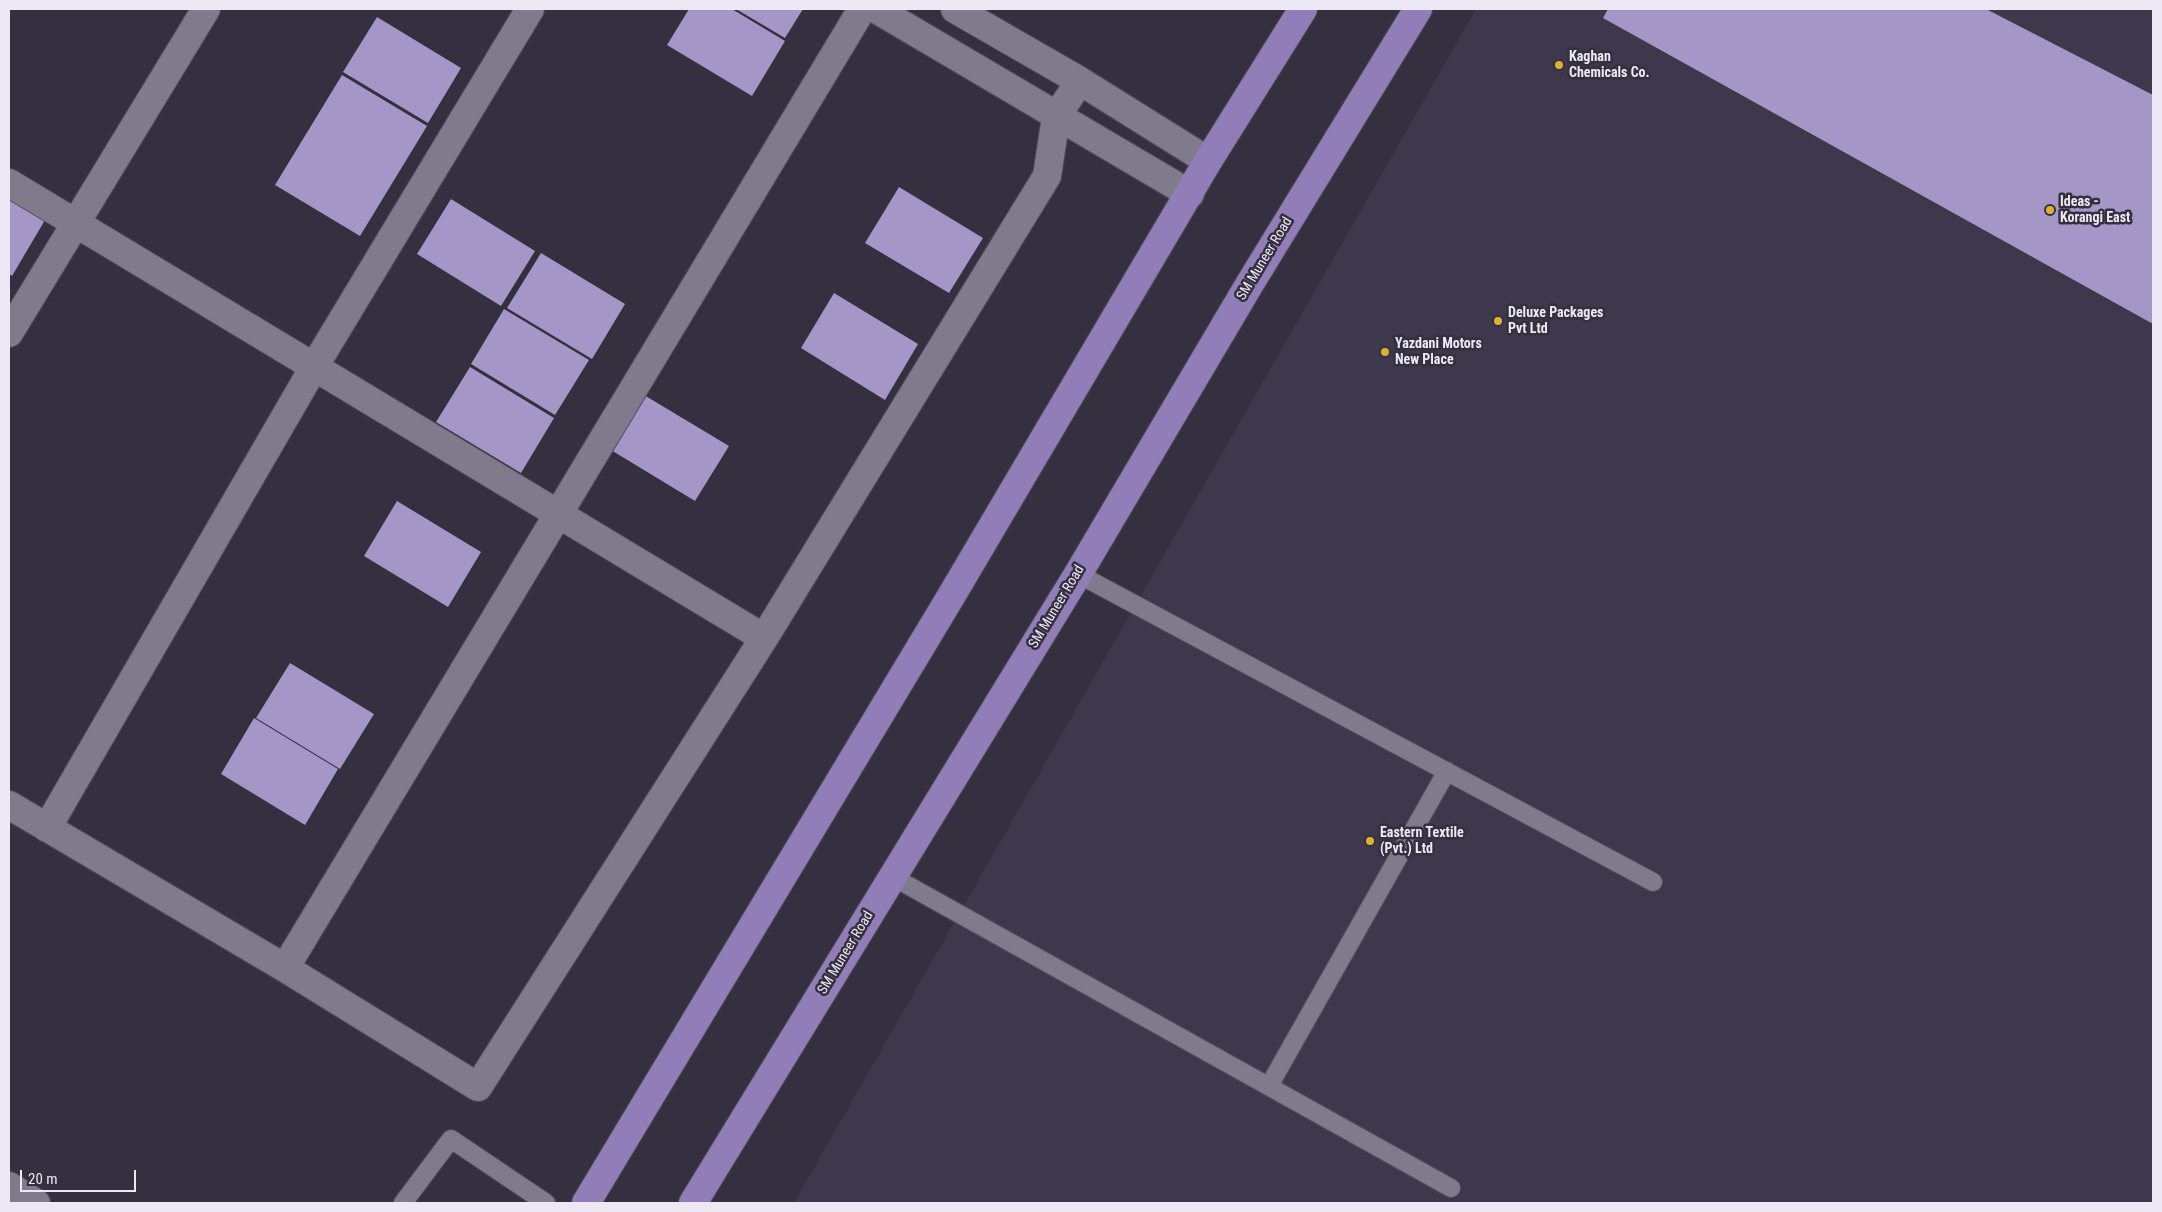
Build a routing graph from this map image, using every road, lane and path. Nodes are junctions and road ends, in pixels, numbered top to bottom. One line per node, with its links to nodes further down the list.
1 (206, 9): 13 (street)
2 (530, 9): 15 (street)
3 (862, 9): 16 (street)
4 (876, 9): 9 (street)
5 (956, 9): 8 (street)
6 (1303, 9): 10 (main road)
7 (1418, 9): 17 (main road, SM Muneer Road)
8 (1080, 81): 9 (street); 10 (street)
9 (1056, 117): 12 (street); 18 (street)
10 (1208, 162): 12 (main road)
11 (9, 183): 13 (street)
12 (1190, 194): 31 (main road)
13 (75, 223): 14 (street); 15 (street)
14 (9, 333)
15 (314, 367): 16 (street); 21 (street)
16 (558, 514): 18 (street); 24 (street)
17 (1078, 574): 19 (lane); 22 (main road, SM Muneer Road)
18 (764, 638): 24 (street)
19 (1446, 771): 23 (lane); 25 (lane)
20 (9, 805): 21 (street)
21 (47, 828): 24 (street)
22 (893, 877): 25 (lane); 32 (main road, SM Muneer Road)
23 (1653, 882)
24 (285, 968)
25 (1269, 1086): 27 (lane)
26 (9, 1186): 28 (street)
27 (1451, 1188)
28 (36, 1203)
29 (403, 1203): 30 (lane)
30 (546, 1203)
31 (586, 1203)
32 (693, 1203)

